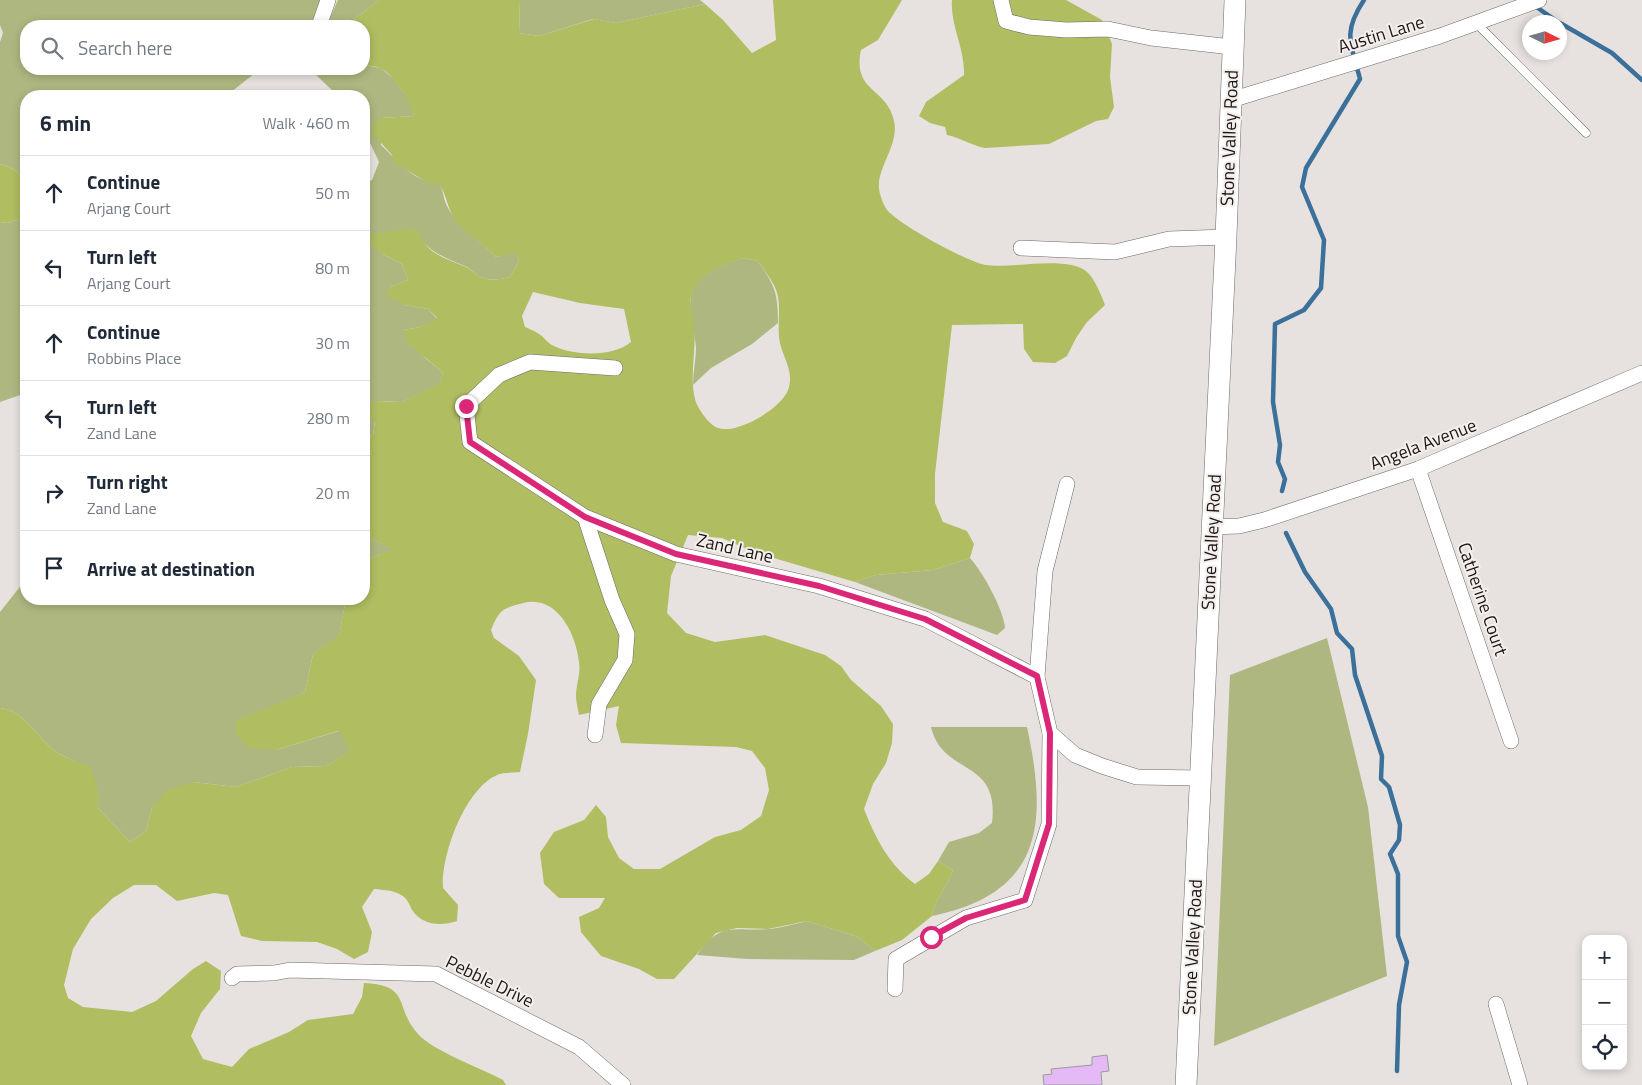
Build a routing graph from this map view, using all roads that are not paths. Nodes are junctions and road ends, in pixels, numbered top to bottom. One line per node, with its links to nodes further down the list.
1 (328, 0): 5 (street)
2 (1001, 0): 7 (street)
3 (1235, 0): 7 (street, Stone Valley Road)
4 (1539, 0): 6 (street, Austin Lane)
5 (321, 20)
6 (1477, 24): 8 (street, Austin Lane); 9 (lane)
7 (1232, 47): 8 (street, Stone Valley Road)
8 (1231, 100): 10 (street, Stone Valley Road)
9 (1586, 133)
10 (1226, 237): 11 (street); 17 (street, Stone Valley Road)
11 (1021, 248)
12 (615, 368): 16 (street, Zand Lane)
13 (1642, 373): 14 (street, Angela Avenue)
14 (1418, 469): 17 (street, Angela Avenue); 21 (street, Catherine Court)
15 (1067, 484): 18 (street)
16 (585, 517): 18 (street, Zand Lane); 20 (street)
17 (1211, 528): 22 (street, Stone Valley Road)
18 (1037, 676): 19 (street)
19 (1050, 733): 22 (street); 24 (street)
20 (594, 735)
21 (1511, 741)
22 (1200, 778): 27 (street, Stone Valley Road)
23 (232, 978): 26 (street, Pebble Drive)
24 (895, 989)
25 (1496, 1004): 28 (street)
26 (623, 1085)
27 (1186, 1085)
28 (1520, 1085)

